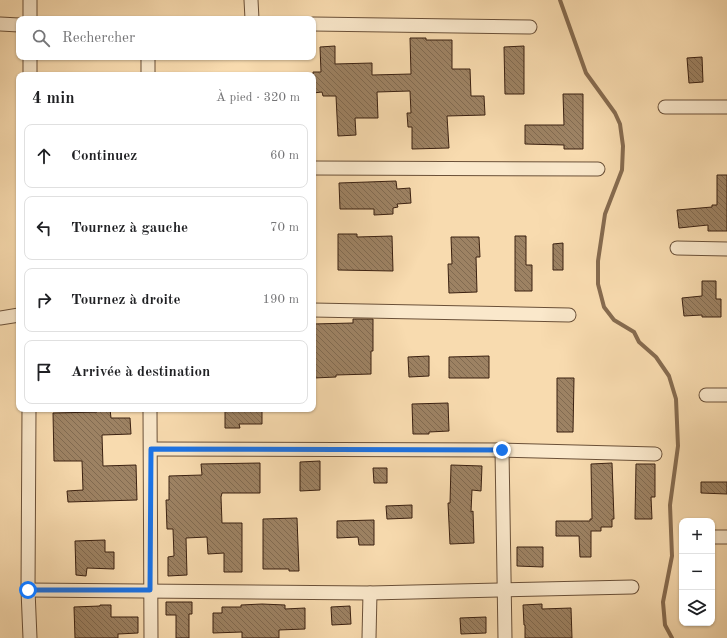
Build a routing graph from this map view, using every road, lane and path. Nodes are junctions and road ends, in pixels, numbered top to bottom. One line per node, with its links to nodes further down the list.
1 (30, 0): 3 (street)
2 (252, 0): 4 (street)
3 (30, 16)
4 (252, 16)
5 (0, 24): 7 (street)
6 (316, 24): 8 (street)
7 (16, 25)
8 (530, 27)
9 (30, 60): 11 (street)
10 (148, 60): 12 (street)
11 (30, 72)
12 (148, 72)
13 (665, 107): 14 (street)
14 (727, 107)
15 (316, 168): 16 (street)
16 (598, 169)
17 (677, 248): 18 (street)
18 (727, 249)
19 (316, 310): 21 (street)
20 (16, 315): 22 (street)
21 (569, 315)
22 (0, 318)
23 (706, 394): 24 (street)
24 (727, 395)
25 (29, 412): 34 (street)
26 (150, 412): 27 (street)
27 (151, 449): 28 (street); 35 (street)
28 (502, 450): 29 (street); 33 (street)
29 (655, 454)
30 (715, 537): 31 (street)
31 (727, 537)
32 (632, 587): 33 (street)
33 (504, 589): 36 (street); 40 (street)
34 (28, 590): 35 (street); 37 (street)
35 (150, 590): 36 (street); 38 (street)
36 (370, 593): 39 (street)
37 (30, 638)
38 (151, 638)
39 (369, 638)
40 (505, 638)

